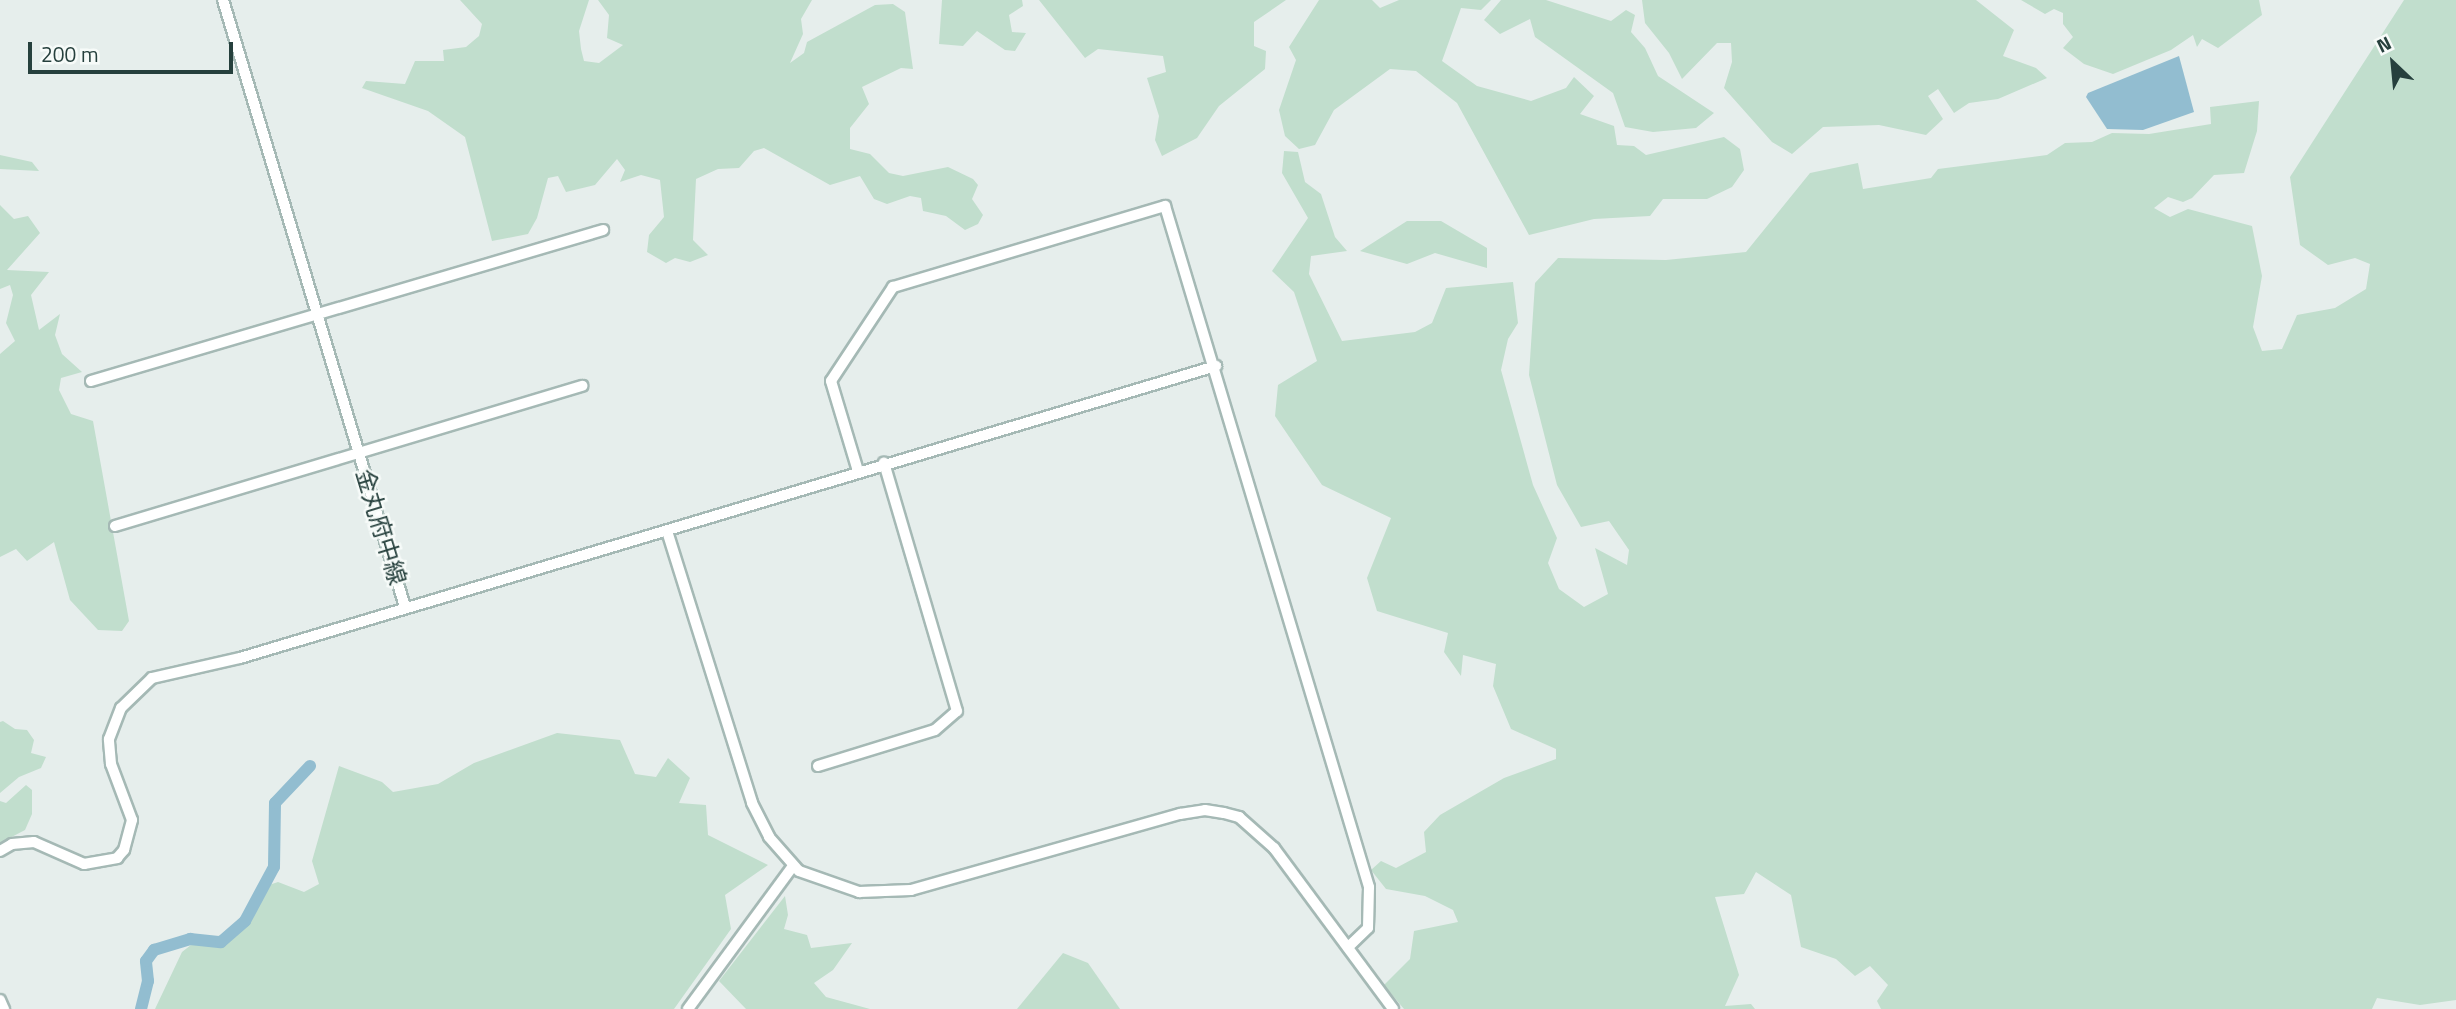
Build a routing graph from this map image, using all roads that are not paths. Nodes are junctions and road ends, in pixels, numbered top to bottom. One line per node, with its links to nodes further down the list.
1 (223, 0): 3 (street, 金丸府中線)
2 (603, 230): 3 (street)
3 (317, 315): 5 (street); 7 (street, 金丸府中線)
4 (1216, 366): 8 (street); 9 (street); 16 (street)
5 (91, 381)
6 (583, 386): 7 (street)
7 (359, 454): 10 (street); 12 (street, 金丸府中線)
8 (884, 463): 9 (street); 13 (street)
9 (858, 471): 11 (street)
10 (115, 526)
11 (667, 531): 12 (street); 15 (street)
12 (405, 607): 14 (street, 金丸府中線)
13 (818, 766)
14 (0, 851)
15 (793, 866): 16 (street); 19 (street)
16 (1348, 947): 20 (street)
17 (0, 1000): 18 (street)
18 (4, 1009)
19 (688, 1009)
20 (1393, 1009)

